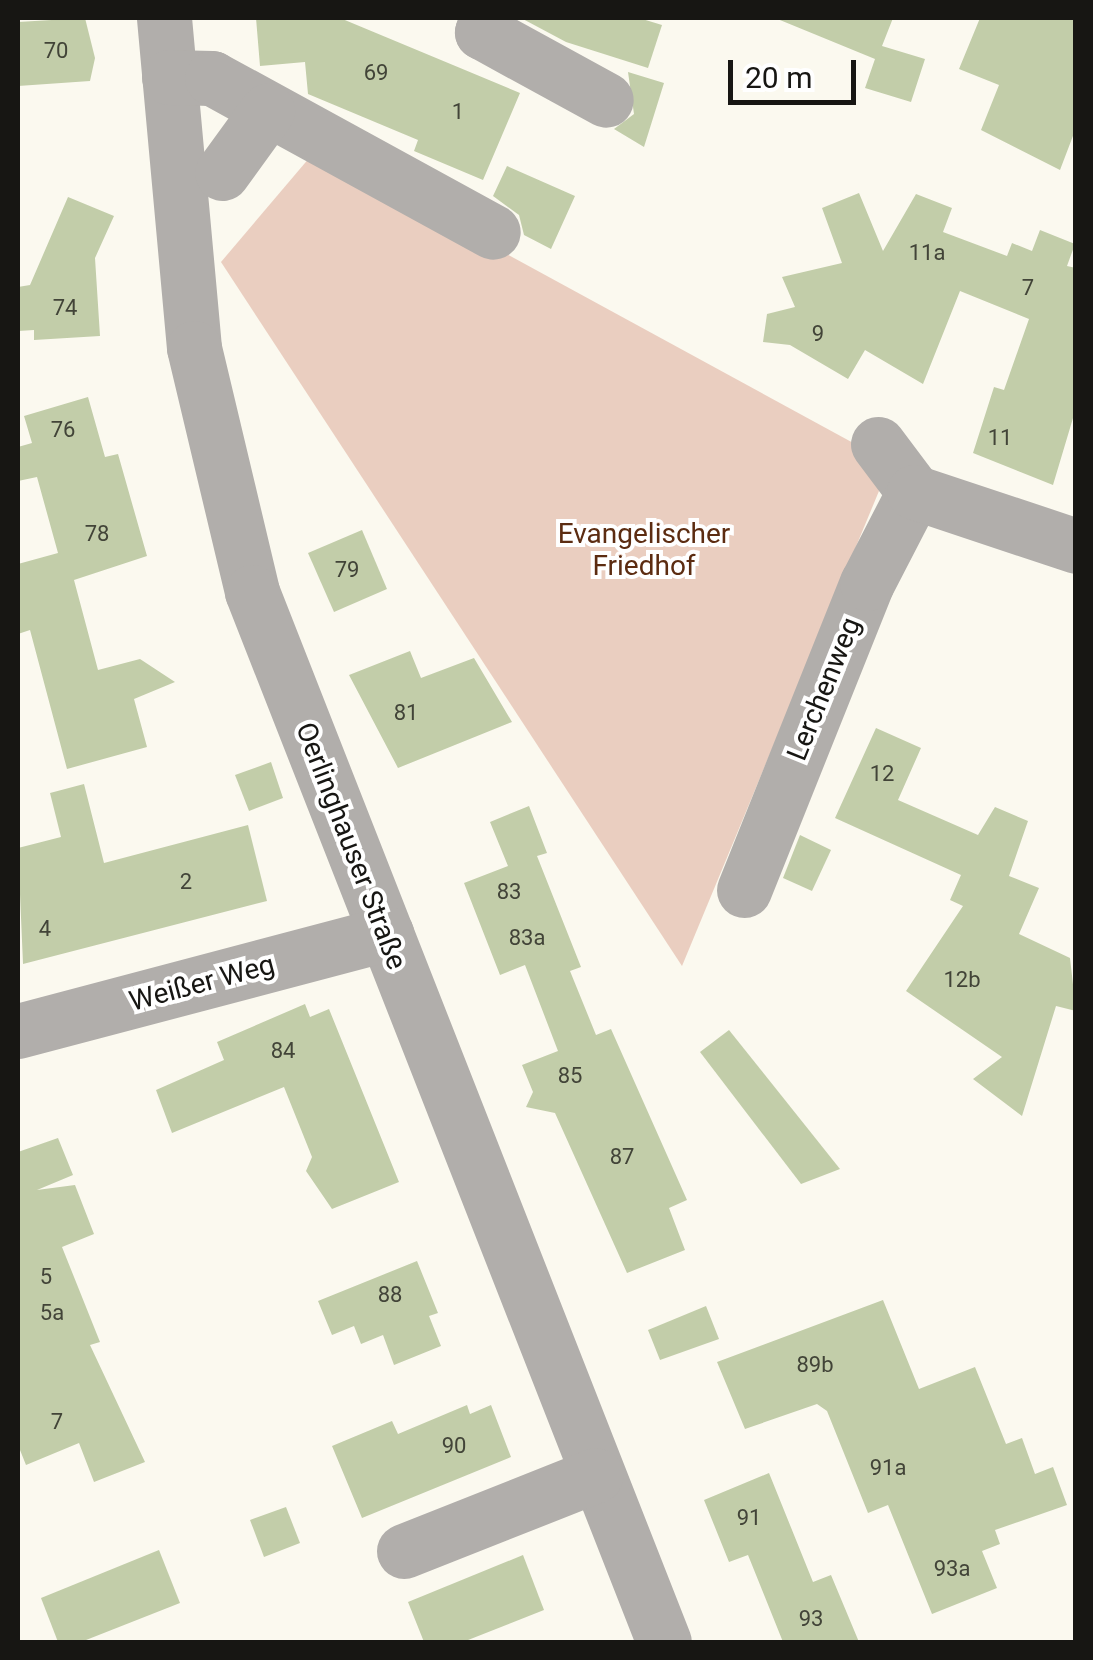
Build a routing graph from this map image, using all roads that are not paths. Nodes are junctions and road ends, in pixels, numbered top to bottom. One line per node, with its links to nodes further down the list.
1 (164, 18): 3 (street, Oerlinghauser Straße)
2 (486, 18): 4 (street)
3 (168, 77): 5 (street); 12 (street, Oerlinghauser Straße)
4 (606, 100)
5 (268, 111): 6 (street); 7 (street)
6 (222, 173)
7 (493, 232)
8 (878, 444): 9 (street)
9 (914, 492): 10 (street); 11 (street, Lerchenweg)
10 (1076, 546)
11 (744, 890)
12 (386, 934): 13 (street, Weißer Weg); 14 (street, Oerlinghauser Straße)
13 (18, 1032)
14 (596, 1474): 15 (street); 16 (street, Oerlinghauser Straße)
15 (404, 1552)
16 (664, 1642)

